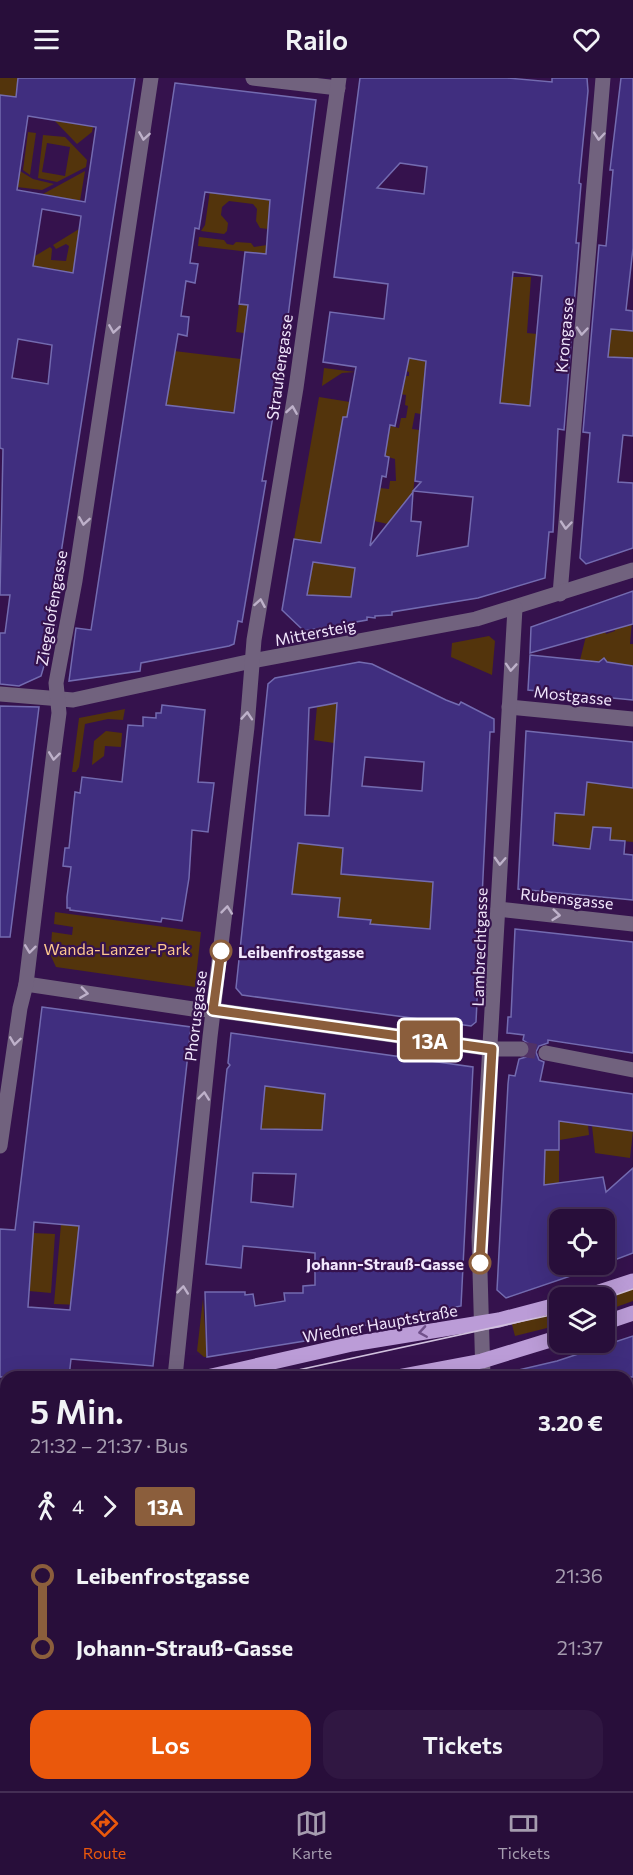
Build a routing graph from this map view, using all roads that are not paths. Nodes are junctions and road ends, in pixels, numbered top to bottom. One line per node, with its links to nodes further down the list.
1 (151, 78): 10 (street, Ziegelofengasse, one-way to 10)
2 (253, 78): 4 (street)
3 (603, 78): 6 (street, Krongasse, one-way to 6)
4 (338, 83): 8 (street, Straußengasse, one-way to 4)
5 (633, 570): 6 (street, Mittersteig)
6 (560, 594): 7 (street, Mittersteig)
7 (515, 608): 8 (street, Mittersteig); 11 (street, Lambrechtgasse, one-way to 11)
8 (252, 661): 10 (street, Mittersteig); 16 (street, Phorusgasse, one-way to 8)
9 (0, 694): 10 (street, Mittersteig)
10 (57, 698): 15 (street, Ziegelofengasse, one-way to 15)
11 (509, 707): 12 (street, Mostgasse); 13 (street, Lambrechtgasse, one-way to 13)
12 (633, 719)
13 (498, 909): 14 (street, Rubensgasse, one-way to 14); 17 (street, Lambrechtgasse)
14 (633, 924)
15 (26, 984): 16 (street, one-way to 16); 21 (street, Ziegelofengasse, one-way to 21)
16 (213, 1010): 17 (street); 30 (street, Phorusgasse, one-way to 16)
17 (492, 1049): 18 (street); 27 (street, Lambrechtgasse)
18 (521, 1049)
19 (546, 1053): 20 (street)
20 (633, 1070)
21 (0, 1146)
22 (633, 1281): 23 (main road)
23 (615, 1287)
24 (549, 1307): 27 (main road, Wiedner Hauptstraße)
25 (633, 1312): 26 (main road)
26 (615, 1319)
27 (481, 1323): 29 (street); 31 (main road, Wiedner Hauptstraße, one-way to 31)
28 (549, 1340): 29 (main road)
29 (482, 1361): 32 (main road); 33 (street)
30 (175, 1371)
31 (233, 1371)
32 (429, 1371)
33 (483, 1371)

